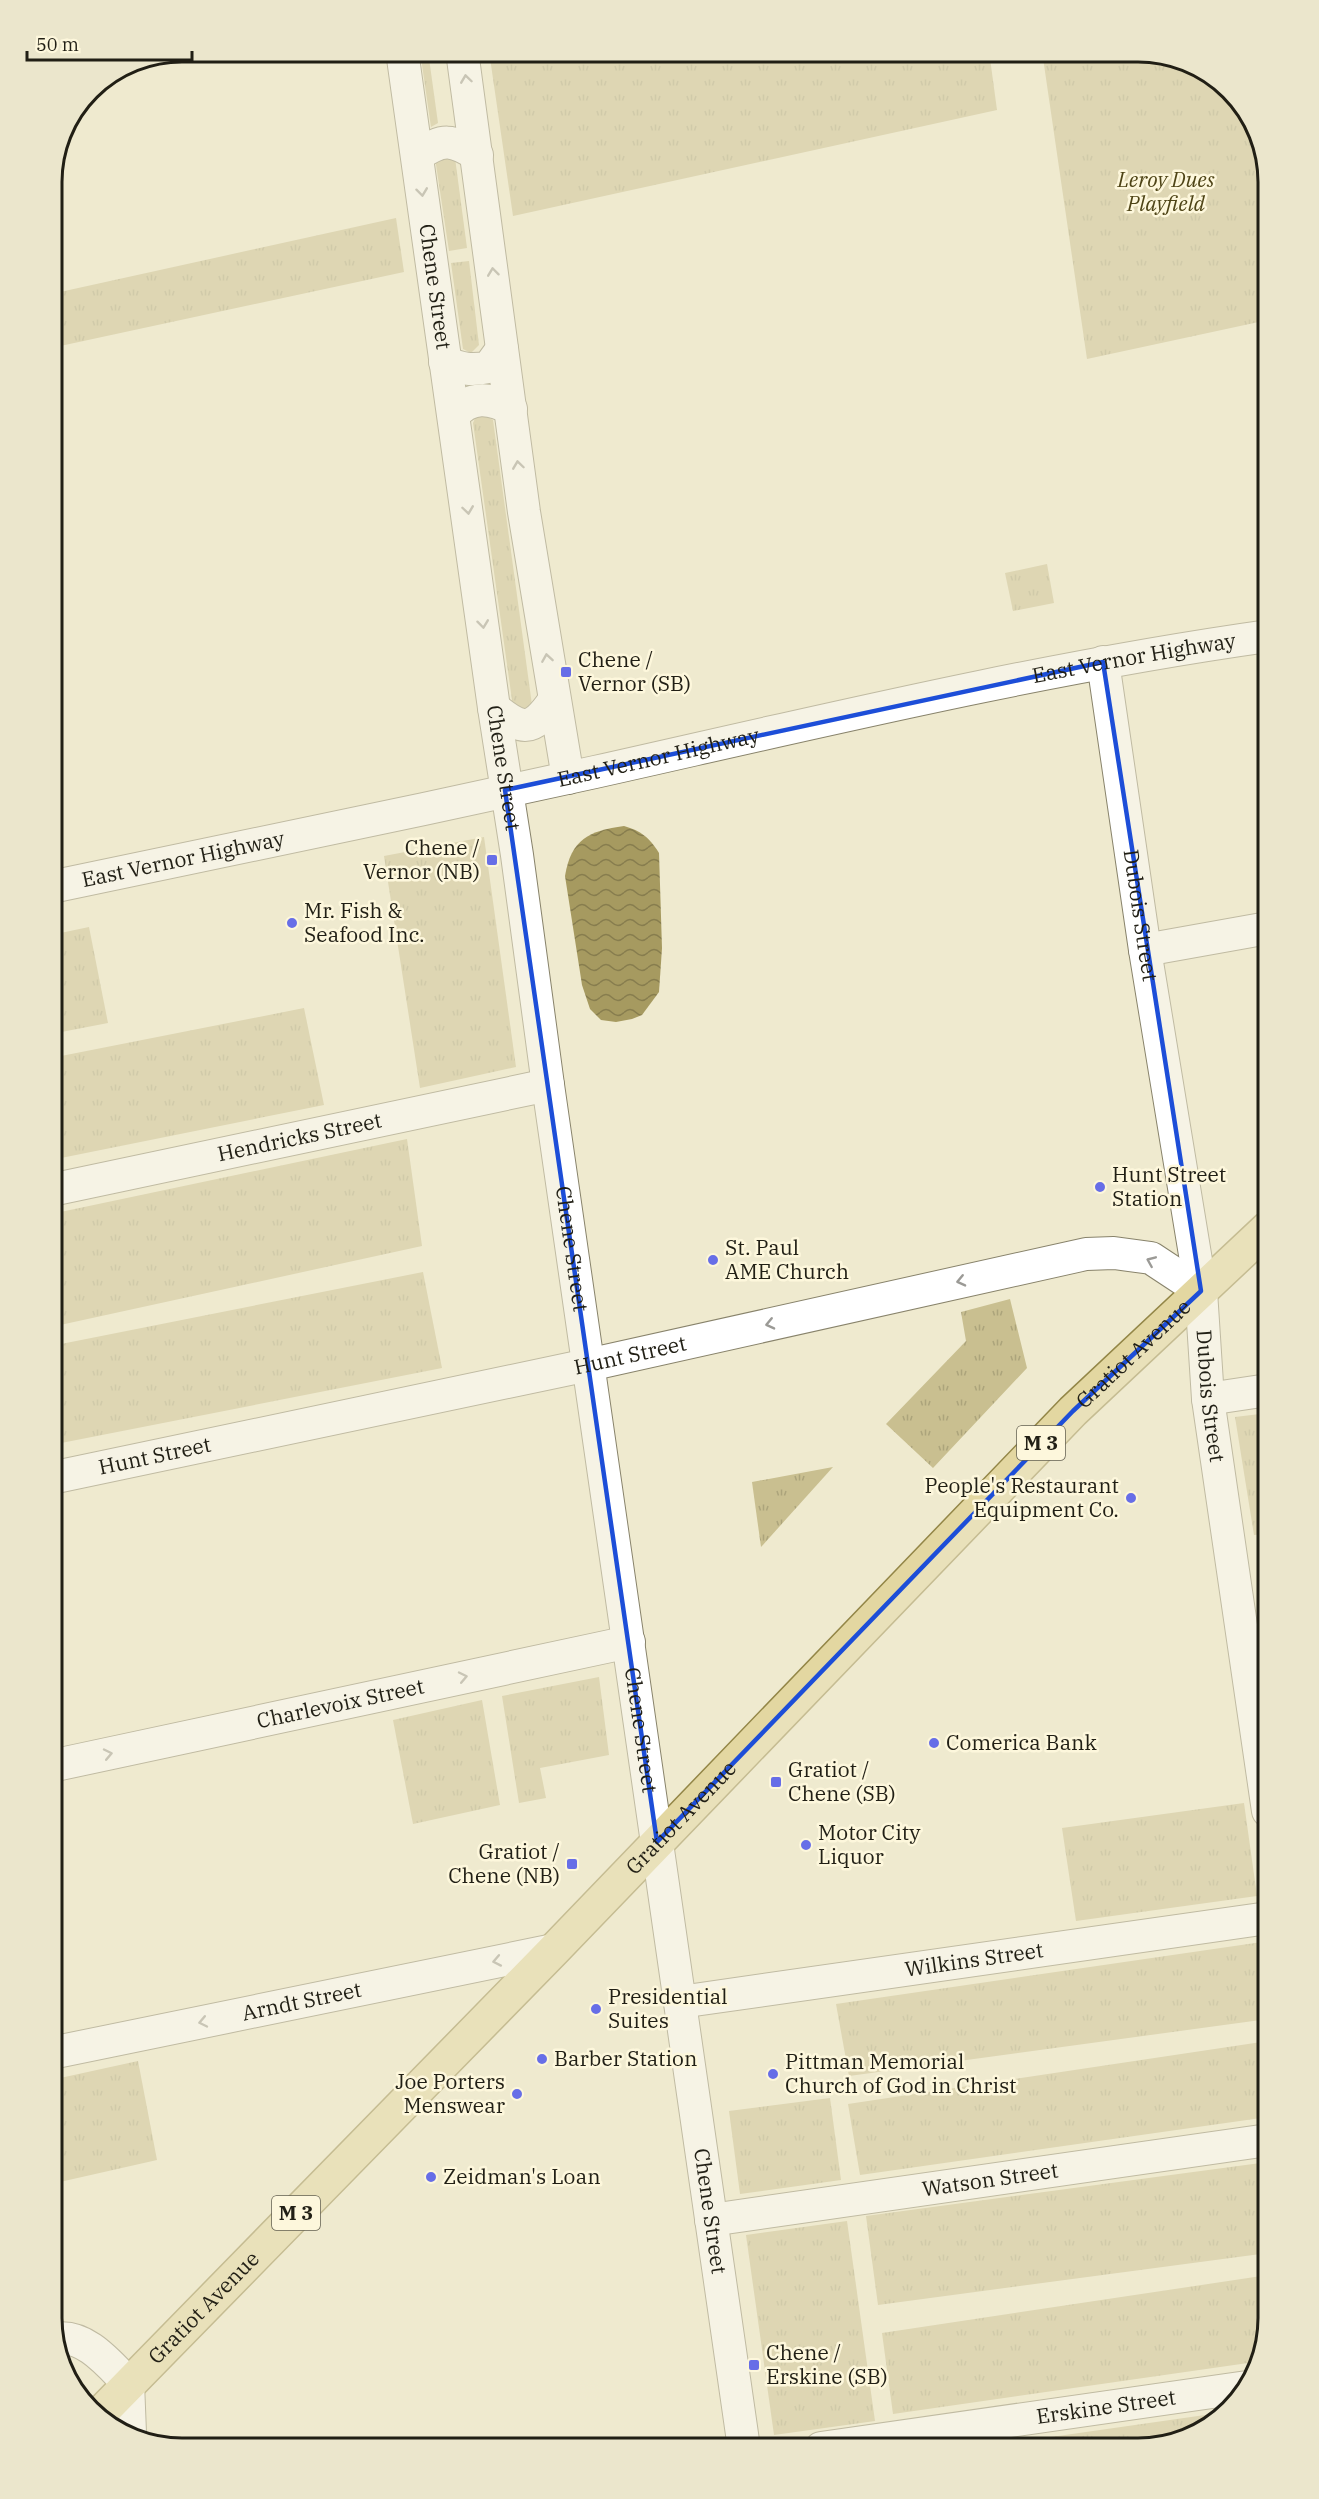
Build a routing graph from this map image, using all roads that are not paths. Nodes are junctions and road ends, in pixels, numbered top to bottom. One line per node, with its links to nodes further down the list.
1 (404, 62): 3 (street, Chene Street)
2 (464, 62): 4 (street, one-way to 2)
3 (418, 155): 4 (street); 6 (street, Chene Street, one-way to 6)
4 (477, 155): 5 (street, one-way to 4)
5 (502, 349): 6 (street); 7 (street)
6 (445, 362): 8 (street, Chene Street)
7 (511, 409): 8 (street); 11 (street, one-way to 7)
8 (454, 415): 12 (street, Chene Street, one-way to 12)
9 (1258, 638): 10 (street, East Vernor Highway)
10 (1103, 662): 13 (street, East Vernor Highway); 17 (street, Dubois Street)
11 (554, 702): 12 (street); 13 (street)
12 (494, 708): 14 (street, Chene Street)
13 (568, 778): 14 (street, East Vernor Highway)
14 (505, 790): 15 (street, East Vernor Highway); 18 (street, Chene Street)
15 (62, 885)
16 (1258, 930): 17 (street)
17 (1145, 950): 21 (street, Dubois Street)
18 (548, 1085): 19 (street, Hendricks Street); 22 (street, Chene Street)
19 (62, 1188)
20 (1258, 1237): 21 (main road, Gratiot Avenue / M 3)
21 (1201, 1291): 22 (street, Hunt Street, one-way to 22); 24 (street, Dubois Street); 29 (main road, Gratiot Avenue / M 3)
22 (588, 1365): 25 (street, Hunt Street); 26 (street, Chene Street)
23 (1258, 1392): 24 (street)
24 (1208, 1399): 27 (street, Dubois Street)
25 (62, 1476)
26 (629, 1642): 28 (street, Charlevoix Street, one-way to 26); 29 (street, Chene Street)
27 (1258, 1666)
28 (62, 1764)
29 (657, 1842): 31 (main road, Gratiot Avenue / M 3); 32 (street, Chene Street)
30 (1258, 1919): 32 (street, Wilkins Street)
31 (554, 1950): 33 (street, Arndt Street, one-way to 33); 37 (main road, Gratiot Avenue / M 3)
32 (680, 2002): 35 (street, Chene Street)
33 (62, 2052)
34 (1258, 2141): 35 (street, Watson Street)
35 (711, 2220): 41 (street, Chene Street)
36 (63, 2337): 37 (street)
37 (128, 2383): 39 (main road, Gratiot Avenue / M 3); 40 (street)
38 (1234, 2389): 42 (street, Erskine Street)
39 (104, 2409)
40 (130, 2425)
41 (742, 2438)
42 (893, 2438)

